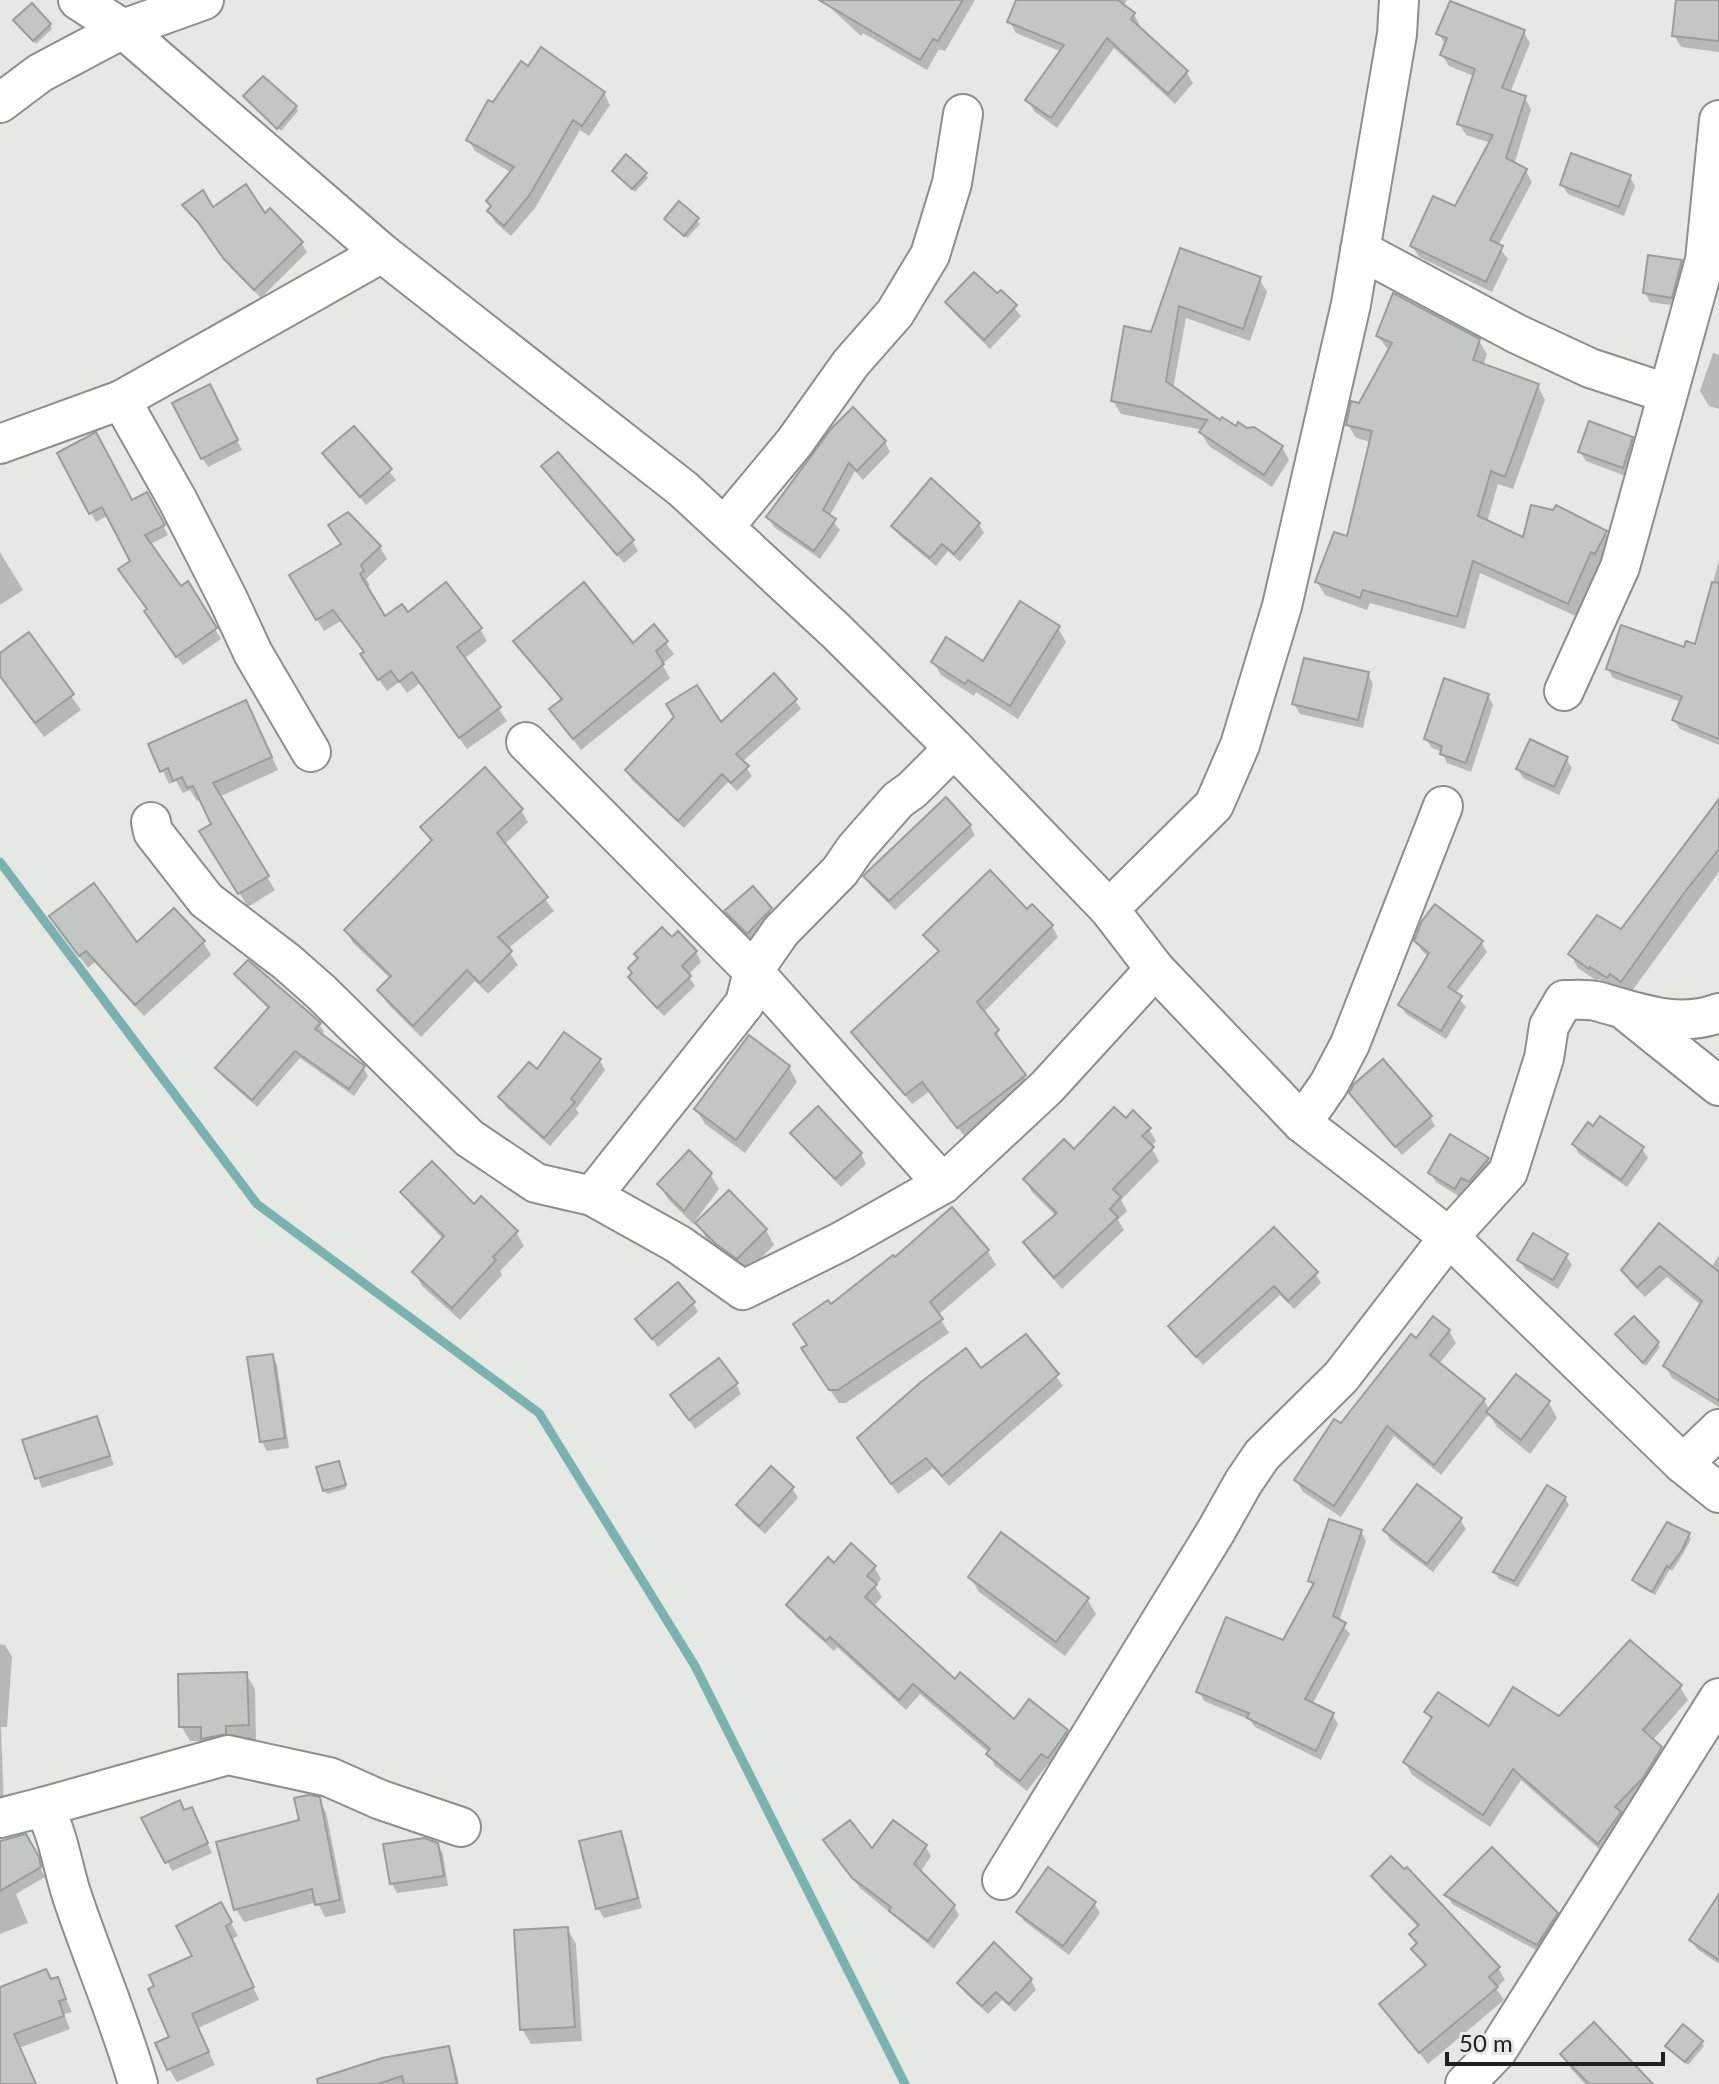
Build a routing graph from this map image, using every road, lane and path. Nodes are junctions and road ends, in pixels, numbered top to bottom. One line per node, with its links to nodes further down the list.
1 (78, 0): 4 (street)
2 (204, 0): 4 (street)
3 (1399, 0): 8 (street)
4 (123, 29): 5 (street); 9 (street)
5 (0, 103)
6 (963, 114): 13 (street)
7 (1719, 120): 10 (street)
8 (1360, 250): 10 (street); 20 (street)
9 (382, 253): 11 (street); 13 (street)
10 (1666, 393): 14 (street)
11 (121, 400): 12 (street); 17 (street)
12 (0, 444)
13 (724, 527): 16 (street)
14 (1564, 691)
15 (526, 742): 22 (street)
16 (954, 748): 20 (street); 22 (street)
17 (311, 752)
18 (1443, 806): 26 (street)
19 (151, 822): 28 (street)
20 (1109, 909): 21 (street)
21 (1155, 969): 26 (street); 27 (street)
22 (753, 971): 27 (street); 28 (street)
23 (1626, 1011): 24 (street); 25 (street); 29 (street)
24 (1719, 1013)
25 (1719, 1086)
26 (1302, 1123): 29 (street)
27 (943, 1184): 28 (street)
28 (592, 1196)
29 (1449, 1237): 31 (street); 37 (street)
30 (1719, 1429): 31 (street)
31 (1683, 1464): 32 (street)
32 (1719, 1493)
33 (1719, 1698): 39 (street)
34 (43, 1807): 35 (street); 36 (street); 38 (street)
35 (0, 1818)
36 (461, 1827)
37 (1002, 1880)
38 (138, 2084)
39 (1465, 2084)

